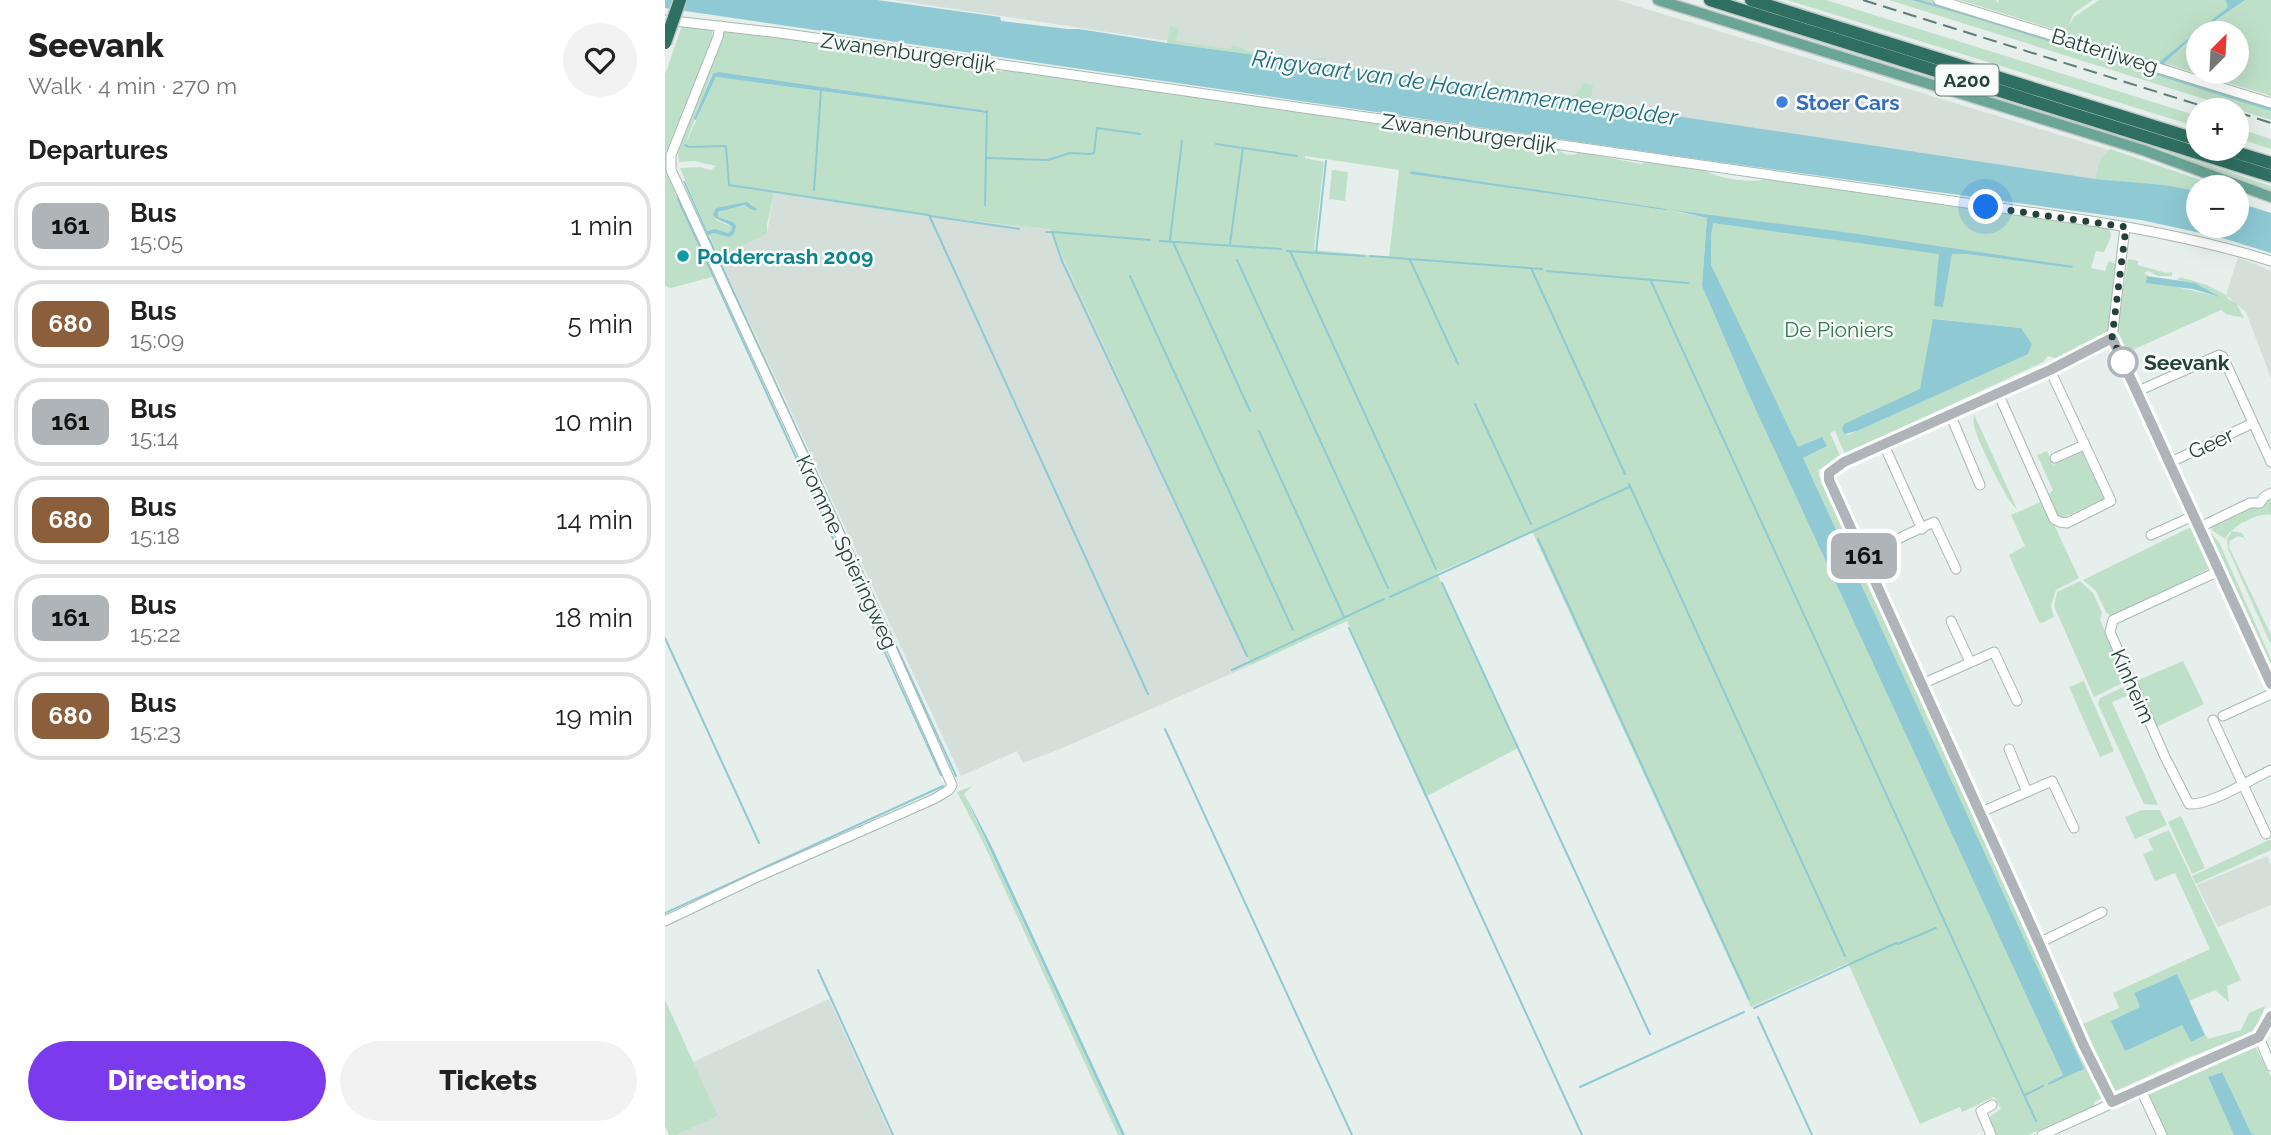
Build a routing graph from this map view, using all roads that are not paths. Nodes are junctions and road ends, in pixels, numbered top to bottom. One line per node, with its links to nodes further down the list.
1 (680, 0): 8 (highway, bridge)
2 (1657, 0): 14 (main road)
3 (1710, 0): 13 (highway, A200)
4 (1751, 0): 10 (highway, A200)
5 (1938, 0): 9 (street, Batterijweg)
6 (665, 20): 7 (street, Zwanenburgerdijk)
7 (720, 26): 15 (street, Zwanenburgerdijk); 51 (street, Kromme Spieringweg)
8 (665, 44)
9 (2271, 103)
10 (2186, 136)
11 (2249, 157): 12 (highway)
12 (2269, 163)
13 (2271, 176)
14 (2271, 197)
15 (2126, 227): 16 (street, Zwanenburgerdijk); 17 (street)
16 (2271, 261)
17 (2112, 338): 18 (street); 19 (street)
18 (2050, 370): 20 (street); 24 (street)
19 (2136, 392): 22 (street); 27 (street)
20 (1998, 393): 21 (street); 24 (street)
21 (1950, 414): 23 (street); 28 (street)
22 (2253, 423): 26 (street); 27 (street, Geer)
23 (1884, 445): 32 (street); 34 (street)
24 (2084, 445): 25 (street)
25 (2055, 458)
26 (2271, 462)
27 (2169, 463): 30 (street)
28 (1980, 485)
29 (2271, 493): 31 (street)
30 (2193, 516): 31 (street); 33 (street)
31 (2199, 528): 36 (street)
32 (1922, 529): 34 (street); 35 (street)
33 (2151, 535)
34 (1863, 555): 39 (street)
35 (1956, 569)
36 (2219, 571): 40 (street); 45 (street, Kinheim)
37 (1951, 621): 38 (street)
38 (1970, 662): 39 (street); 42 (street)
39 (1922, 684): 47 (street)
40 (2271, 685)
41 (2271, 694): 45 (street)
42 (2017, 701)
43 (2008, 749): 46 (street)
44 (2271, 770): 45 (street, Kinheim)
45 (2242, 784): 49 (street)
46 (2027, 792): 47 (street); 48 (street)
47 (1979, 813): 52 (street)
48 (2074, 828)
49 (2266, 834)
50 (2102, 912): 52 (street)
51 (665, 921)
52 (2039, 943): 57 (street)
53 (2271, 1016): 54 (street)
54 (2259, 1037): 55 (street); 56 (street)
55 (2271, 1066)
56 (2141, 1090): 57 (street); 61 (street)
57 (2112, 1102): 60 (street)
58 (1992, 1105): 59 (street)
59 (1991, 1135)
60 (2042, 1135)
61 (2161, 1135)

